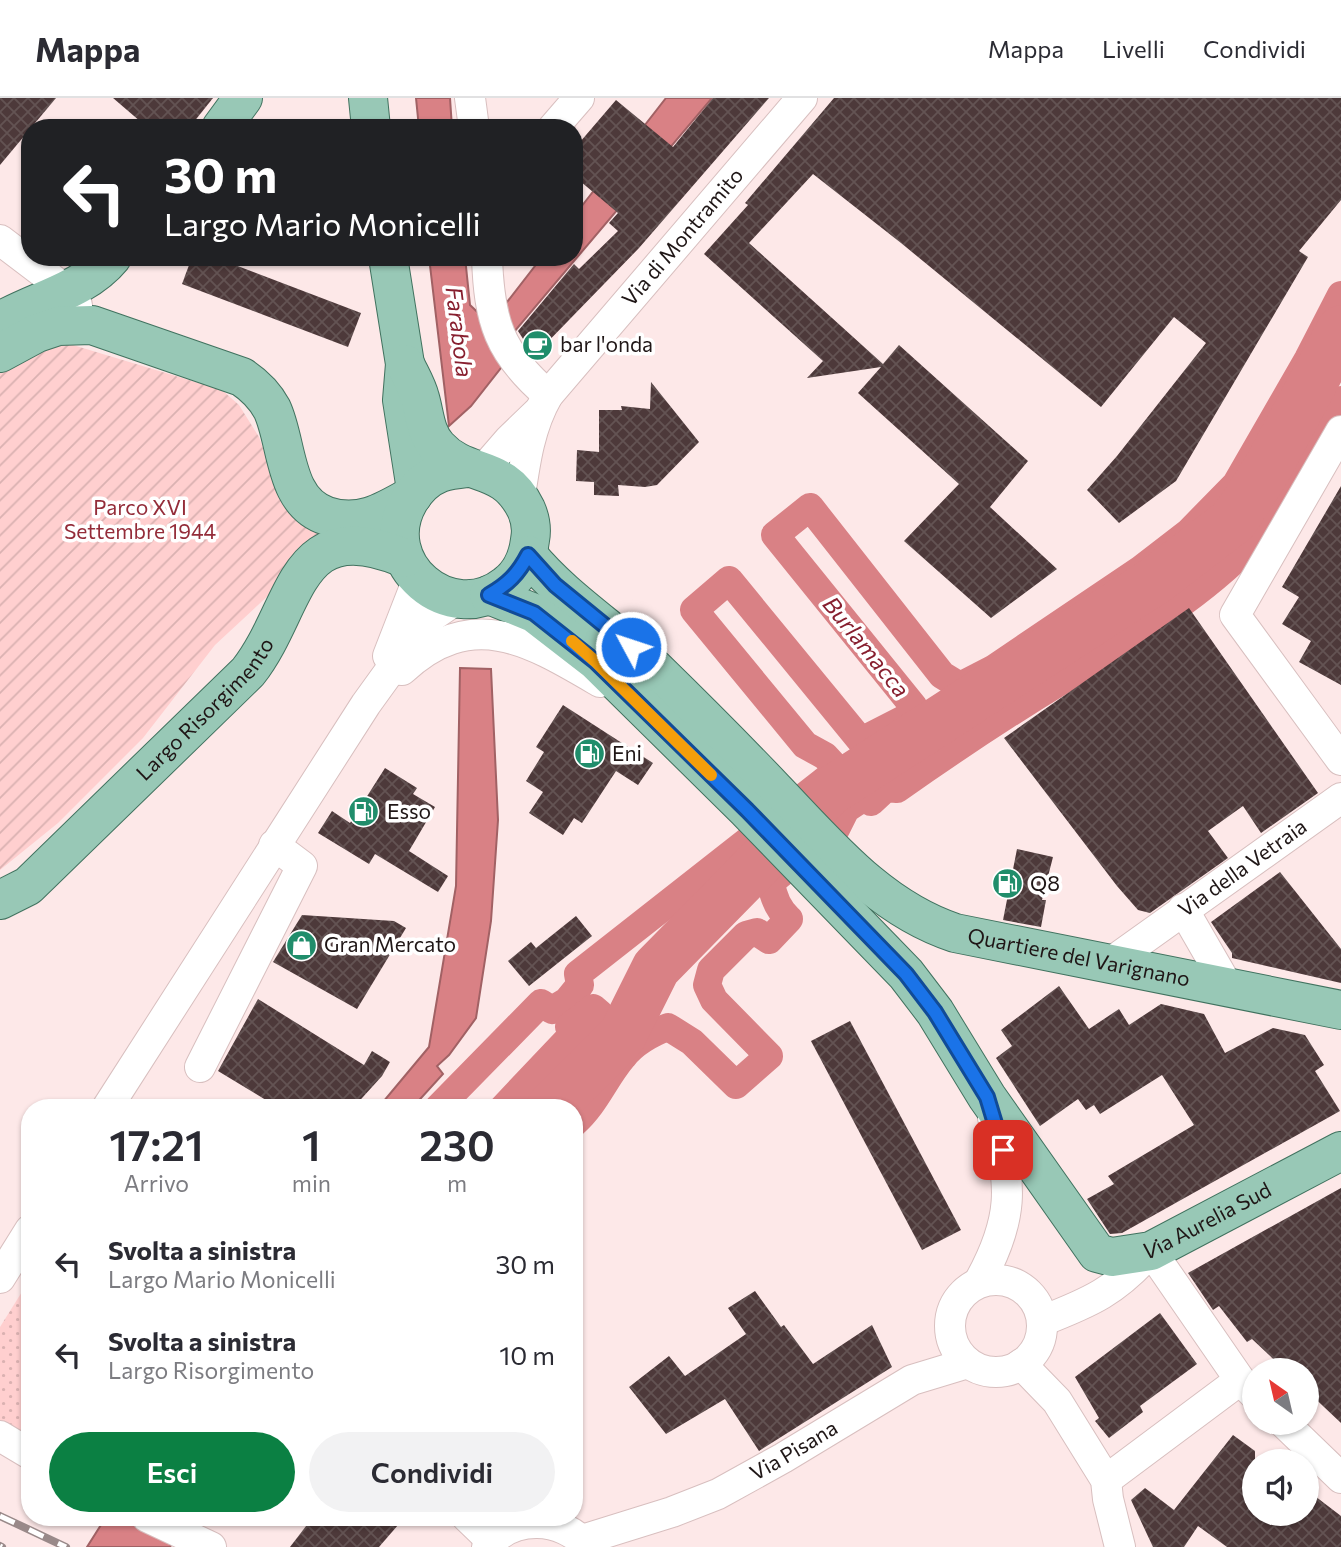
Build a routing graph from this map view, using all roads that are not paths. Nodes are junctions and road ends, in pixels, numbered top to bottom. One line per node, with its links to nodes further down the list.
1 (243, 98): 6 (main road)
2 (368, 98): 7 (main road)
3 (470, 98): 8 (street)
4 (579, 98): 9 (street)
5 (802, 98): 21 (street, Via di Montramito)
6 (227, 119)
7 (370, 119)
8 (473, 119)
9 (561, 119)
10 (0, 240): 11 (street)
11 (21, 256)
12 (34, 266): 16 (street)
13 (104, 266): 16 (main road)
14 (389, 266): 20 (main road)
15 (488, 266): 21 (street)
16 (66, 290): 17 (main road); 18 (street)
17 (0, 321)
18 (92, 325): 19 (main road); 24 (main road)
19 (0, 353)
20 (405, 364): 23 (main road); 24 (main road)
21 (544, 403): 23 (street, Via di Montramito); 25 (street, Via di Montramito)
22 (1341, 431): 31 (street)
23 (475, 469): 24 (main road); 25 (main road)
24 (415, 492): 27 (main road)
25 (520, 496): 26 (main road)
26 (528, 555): 28 (main road); 32 (main road)
27 (411, 568): 28 (main road); 30 (street); 36 (main road, Largo Risorgimento)
28 (473, 597): 29 (main road); 30 (street)
29 (634, 701): 30 (street); 32 (main road)
30 (366, 704): 34 (street)
31 (1341, 760)
32 (760, 798): 35 (main road)
33 (1341, 798): 37 (street, Via della Vetraia)
34 (274, 845): 41 (street); 43 (street)
35 (827, 869): 38 (main road, Quartiere del Varignano); 42 (main road)
36 (0, 900)
37 (1183, 909): 38 (street); 39 (street, Via della Vetraia)
38 (1110, 963): 39 (main road, Quartiere del Varignano)
39 (1228, 987): 40 (main road, Quartiere del Varignano)
40 (1341, 1010)
41 (200, 1067)
42 (987, 1097): 46 (main road); 48 (street)
43 (113, 1099)
44 (1341, 1151): 46 (main road, Via Aurelia Sud)
45 (21, 1244): 47 (street)
46 (1151, 1251): 49 (street, Via Aurelia Sud); 54 (street)
47 (0, 1278)
48 (979, 1282): 49 (street); 50 (street)
49 (1042, 1321): 52 (street)
50 (949, 1329): 51 (street); 53 (street, Via Pisana)
51 (968, 1363): 52 (street); 53 (street, Via Pisana)
52 (1021, 1364): 60 (street)
53 (912, 1380): 61 (street, Via Pisana)
54 (1242, 1381)
55 (1242, 1391): 60 (street)
56 (1296, 1435): 59 (street)
57 (0, 1436): 58 (street)
58 (21, 1449)
59 (1341, 1478)
60 (1106, 1480): 70 (street)
61 (672, 1512): 67 (street, Via Pisana); 69 (street, Via Pisana)
62 (166, 1526): 68 (street)
63 (474, 1526): 66 (street)
64 (518, 1526): 66 (street)
65 (559, 1526): 67 (street)
66 (489, 1544)
67 (585, 1544)
68 (211, 1547)
69 (626, 1547)
70 (1120, 1547)

